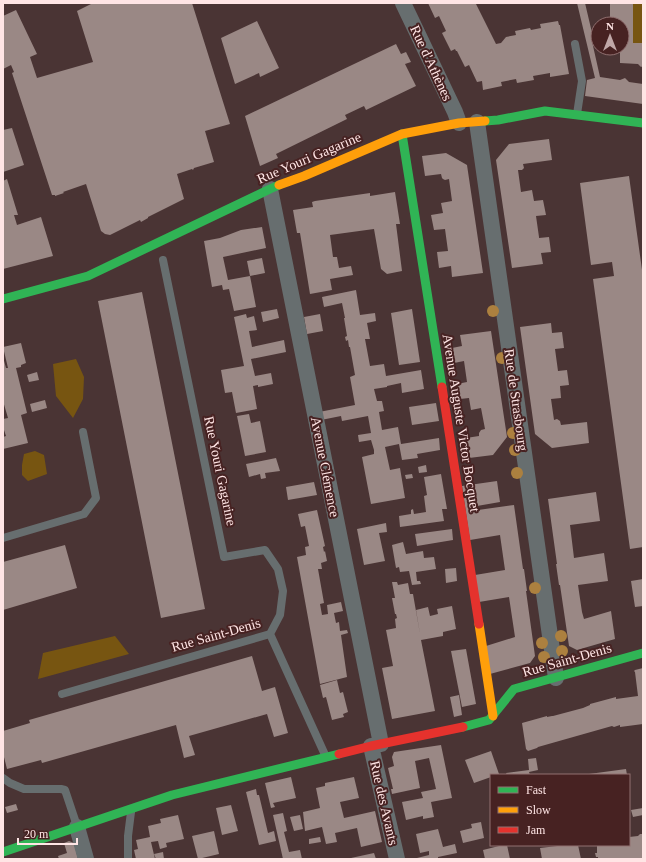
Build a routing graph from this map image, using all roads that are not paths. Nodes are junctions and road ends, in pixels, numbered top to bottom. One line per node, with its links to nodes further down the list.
1 (403, 3): 5 (street, Rue d'Athènes)
2 (575, 44): 3 (lane)
3 (577, 115): 4 (street, Rue Youri Gagarine); 6 (street, Rue Youri Gagarine)
4 (477, 122): 5 (street, Rue Youri Gagarine); 15 (street, Rue de Strasbourg)
5 (459, 123): 7 (street, Rue Youri Gagarine)
6 (643, 123)
7 (402, 134): 8 (street, Rue Youri Gagarine); 17 (street, Avenue Auguste Victor Bocquet)
8 (270, 189): 10 (street, Rue Youri Gagarine); 18 (street, Avenue Clémence)
9 (162, 260): 13 (lane, Rue Youri Gagarine)
10 (3, 299)
11 (83, 432): 12 (lane)
12 (3, 538)
13 (270, 634): 16 (lane, Rue Saint-Denis); 19 (lane, Rue Saint-Denis)
14 (643, 653): 15 (street, Rue Saint-Denis)
15 (556, 678): 17 (street, Rue Saint-Denis)
16 (62, 694)
17 (492, 716): 18 (street, Rue Saint-Denis)
18 (376, 745): 19 (street, Rue Saint-Denis); 26 (street, Rue des Avants)
19 (326, 757): 21 (street, Rue Saint-Denis)
20 (3, 778): 22 (lane)
21 (131, 809): 22 (street, Rue Saint-Denis); 25 (lane)
22 (77, 827): 23 (street, Rue Saint-Denis); 24 (street)
23 (3, 852)
24 (86, 859)
25 (128, 859)
26 (397, 859)

